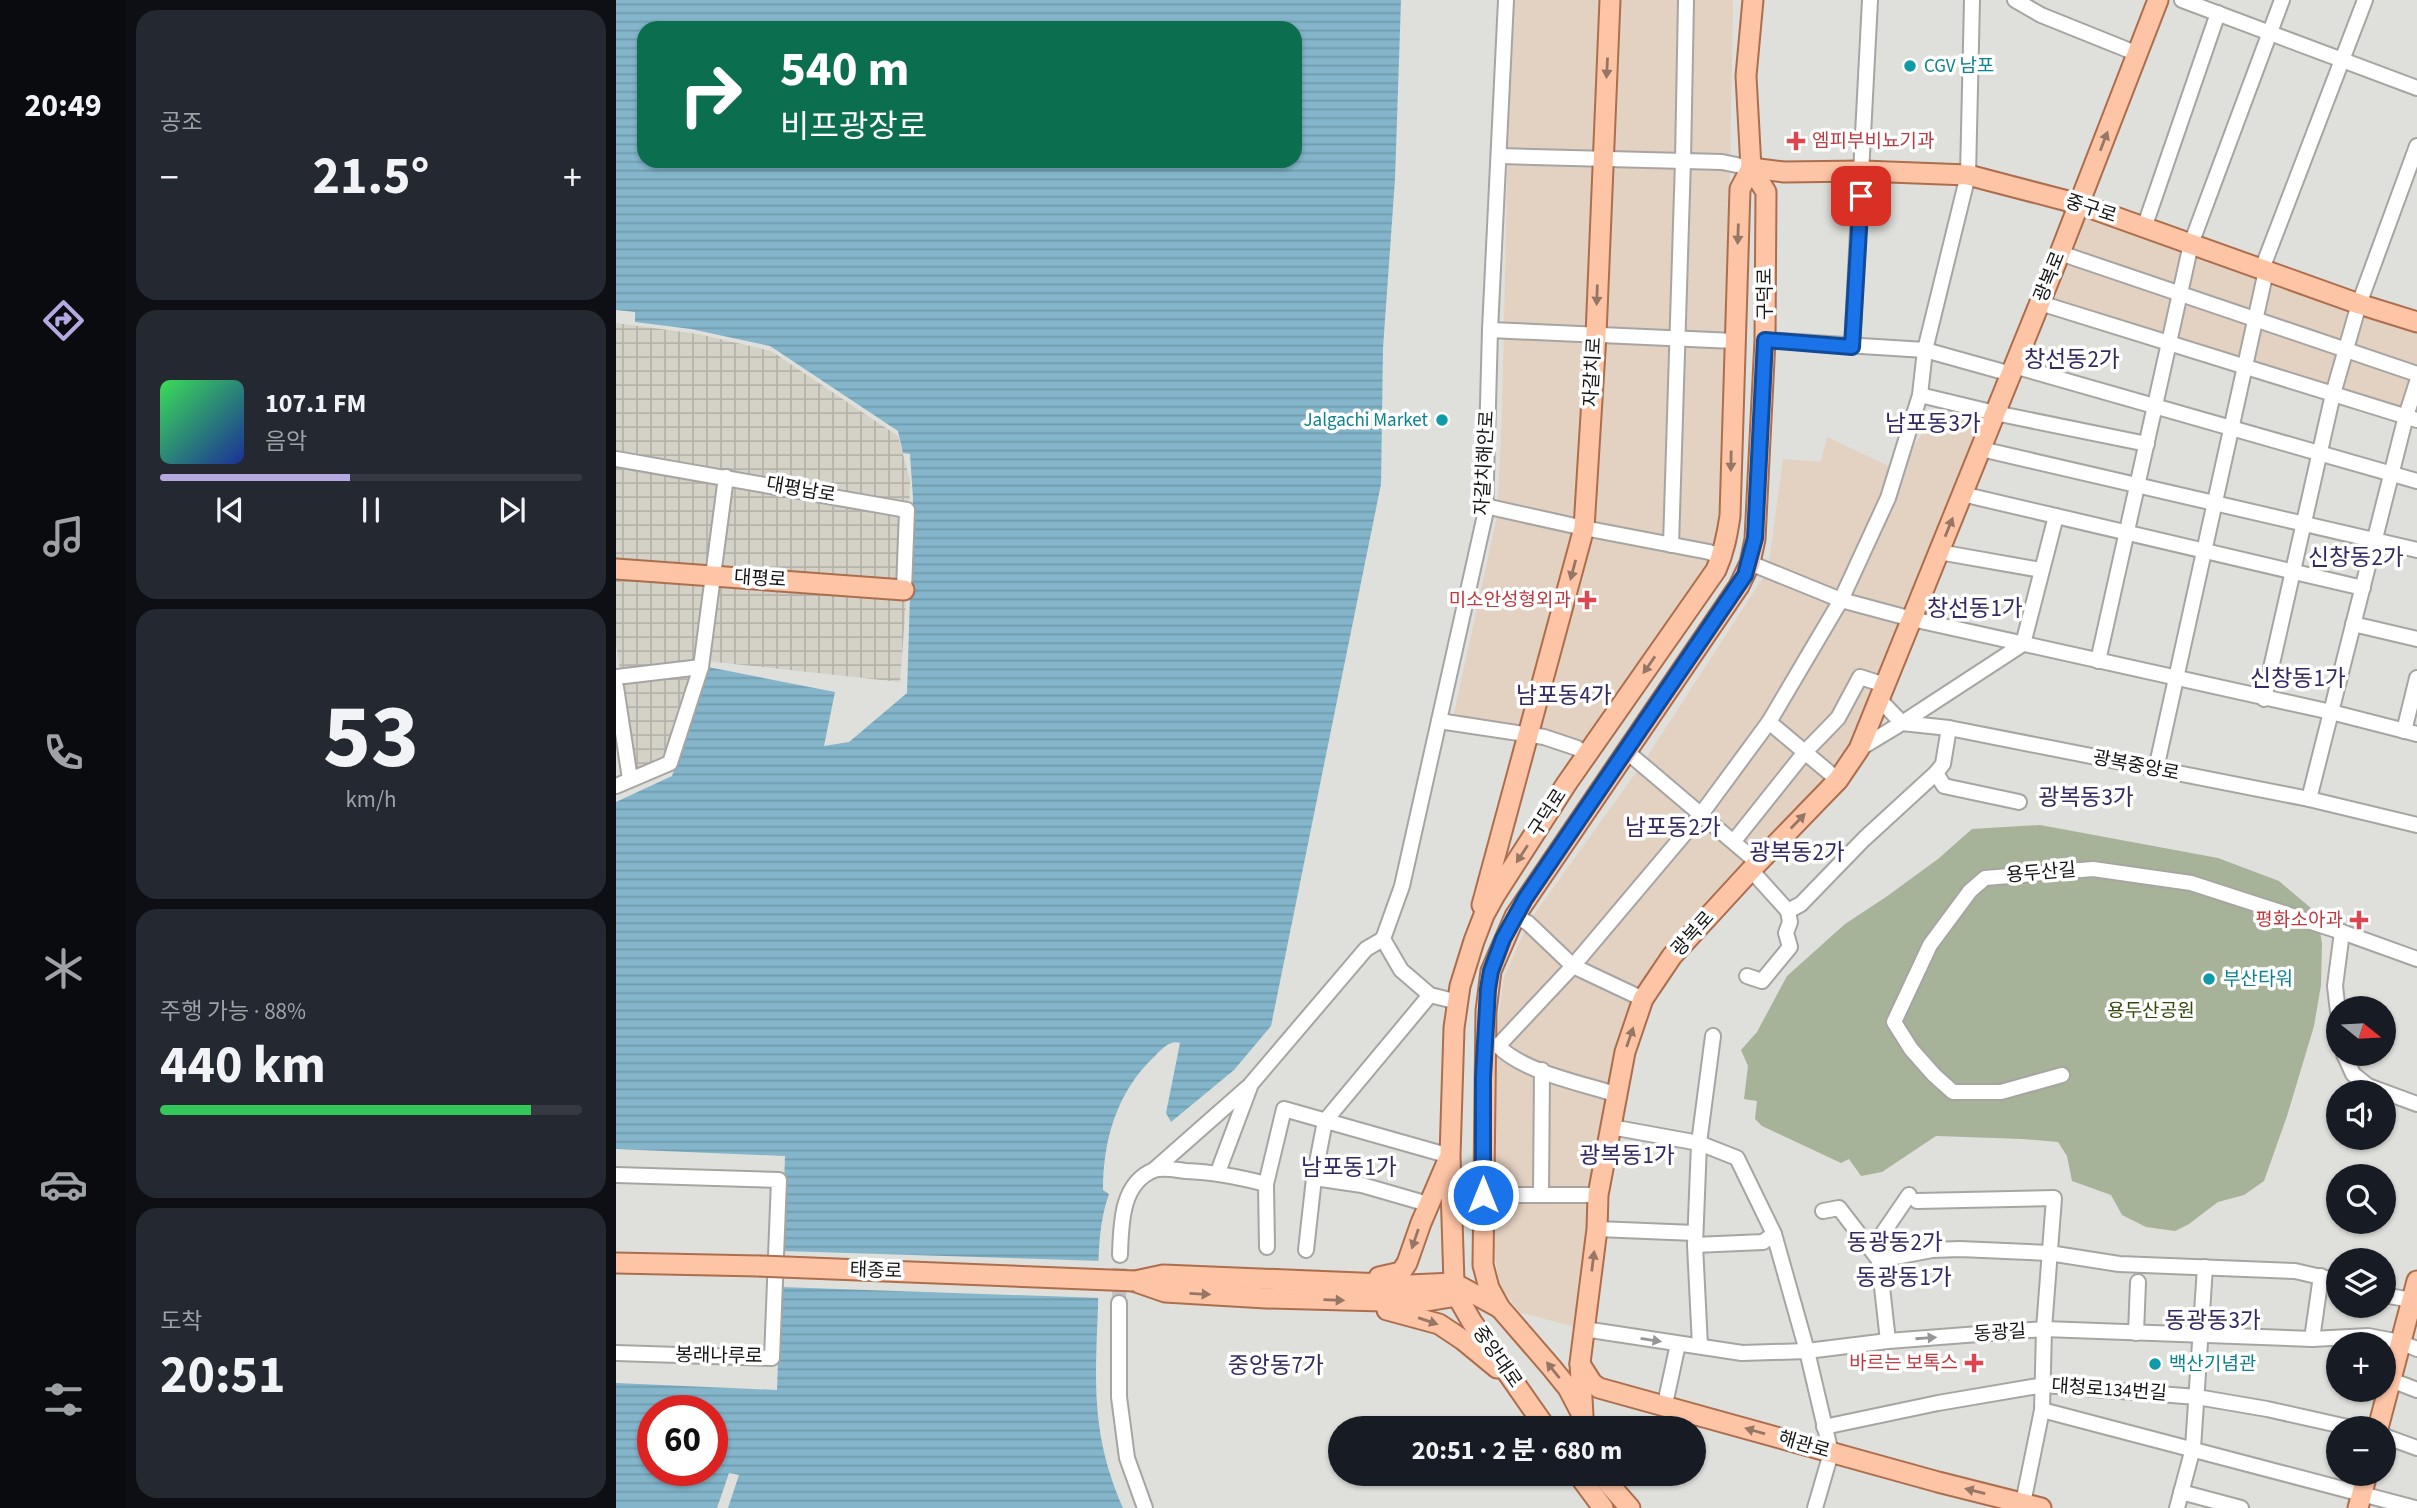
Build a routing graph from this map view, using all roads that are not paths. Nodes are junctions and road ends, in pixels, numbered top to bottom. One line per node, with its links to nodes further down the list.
1 (1506, 0): 18 (street, 자갈치해안로)
2 (1610, 0): 19 (main road, 자갈치로, one-way to 19)
3 (1686, 0): 20 (street)
4 (1753, 0): 21 (main road, 구덕로)
5 (1870, 0): 22 (street)
6 (1972, 0): 23 (street)
7 (2015, 0): 14 (street)
8 (2158, 0): 14 (main road, 광복로)
9 (2182, 0): 12 (street)
10 (2282, 0): 13 (street)
11 (2365, 0): 15 (street)
12 (2218, 13): 13 (street); 25 (street)
13 (2270, 33): 15 (street); 26 (street)
14 (2137, 54): 24 (main road, 광복로, one-way to 14)
15 (2342, 61): 16 (street); 28 (street)
16 (2417, 88)
17 (2417, 146): 31 (street)
18 (1499, 156): 19 (street); 34 (street, 자갈치해안로)
19 (1602, 157): 20 (street); 35 (main road, 자갈치로, one-way to 35)
20 (1683, 160): 21 (street); 36 (street)
21 (1751, 168): 22 (main road, 중구로); 37 (main road, 구덕로); 38 (main road, 구덕로, one-way to 38)
22 (1863, 171): 23 (main road, 중구로); 40 (street)
23 (1968, 175): 24 (main road, 중구로); 41 (street)
24 (2079, 204): 25 (main road, 중구로); 27 (main road, 광복로)
25 (2144, 228): 26 (main road, 중구로)
26 (2191, 244): 28 (main road, 중구로); 29 (street)
27 (2060, 253): 29 (street); 30 (main road, 광복로)
28 (2264, 270): 31 (main road, 중구로); 32 (street)
29 (2180, 294): 32 (street); 39 (street)
30 (2040, 303): 39 (street); 44 (main road, 광복로)
31 (2358, 304): 33 (main road, 중구로); 42 (street)
32 (2255, 319): 42 (street); 43 (street)
33 (2417, 322)
34 (1490, 330): 35 (street); 63 (street, 자갈치해안로)
35 (1595, 335): 36 (street); 66 (main road, 자갈치로)
36 (1677, 339): 38 (street); 69 (street)
37 (1765, 340): 40 (street); 74 (main road, 구덕로)
38 (1734, 341): 73 (main road, 구덕로, one-way to 73)
39 (2169, 343): 43 (street); 49 (street)
40 (1852, 347): 41 (street)
41 (1925, 350): 44 (street); 48 (street)
42 (2346, 350): 45 (street); 47 (street)
43 (2244, 368): 47 (street); 52 (street)
44 (2013, 370): 49 (street); 50 (main road, 광복로)
45 (2417, 374)
46 (2417, 382): 51 (street)
47 (2333, 394): 51 (street); 55 (street)
48 (1920, 395): 50 (street); 81 (street)
49 (2155, 406): 52 (street); 53 (street)
50 (1995, 413): 53 (street); 54 (main road, 광복로)
51 (2411, 418): 57 (street)
52 (2231, 429): 55 (street); 62 (street)
53 (2147, 444): 60 (street)
54 (1981, 449): 60 (street); 61 (main road, 광복로)
55 (2320, 453): 57 (street); 65 (street)
56 (616, 459): 58 (street, 대평남로)
57 (2392, 474): 59 (street); 68 (street)
58 (726, 477): 78 (street); 80 (street, 대평남로)
59 (2417, 481)
60 (2137, 485): 62 (street); 67 (street)
61 (1962, 494): 64 (street); 72 (main road, 광복로, one-way to 61)
62 (2215, 503): 65 (street); 71 (street)
63 (1485, 506): 66 (street); 95 (street, 자갈치해안로)
64 (2056, 516): 67 (street); 76 (street)
65 (2304, 524): 68 (street); 77 (street)
66 (1584, 528): 69 (street); 100 (main road, 자갈치로, one-way to 100)
67 (2127, 533): 71 (street); 86 (street)
68 (2374, 540): 70 (street); 79 (street)
69 (1671, 545): 73 (street)
70 (2417, 550)
71 (2204, 551): 77 (street); 90 (street)
72 (1939, 552): 76 (street); 82 (main road, 광복로)
73 (1721, 557): 104 (main road, 구덕로, one-way to 104)
74 (1750, 563): 81 (street); 102 (main road, 구덕로)
75 (616, 569): 78 (main road, 대평로)
76 (2041, 570): 85 (street)
77 (2293, 572): 79 (street); 93 (street)
78 (714, 576): 80 (main road, 대평로); 87 (street)
79 (2363, 588): 83 (street)
80 (904, 590)
81 (1841, 600): 82 (street); 96 (street)
82 (1912, 619): 85 (street); 92 (main road, 광복로)
83 (2353, 624): 84 (street); 94 (street)
84 (2417, 639)
85 (2023, 644): 86 (street); 97 (street)
86 (2098, 661): 90 (street)
87 (701, 667): 88 (street); 107 (street)
88 (616, 677)
89 (2417, 678): 99 (street)
90 (2176, 679): 93 (street); 105 (street)
91 (616, 687): 107 (street)
92 (1882, 692): 97 (street); 101 (main road, 광복로); 103 (street)
93 (2264, 699): 94 (street)
94 (2331, 712): 99 (street); 110 (street)
95 (1439, 721): 100 (street); 120 (street, 자갈치해안로)
96 (1769, 722): 103 (street); 112 (street)
97 (1902, 723): 98 (street, 광복중앙로); 101 (street)
98 (1949, 728): 105 (street, 광복중앙로); 106 (street)
99 (2410, 732)
100 (1528, 736): 104 (street); 118 (main road, 자갈치로)
101 (1859, 749): 108 (main road, 광복로)
102 (1626, 751): 112 (street); 117 (main road, 구덕로)
103 (1805, 751): 108 (street); 114 (street)
104 (1586, 755): 118 (main road, 구덕로, one-way to 118)
105 (2156, 769): 110 (street, 광복중앙로)
106 (1936, 773): 111 (street); 116 (street)
107 (630, 779): 109 (street)
108 (1838, 780): 115 (main road, 광복로, one-way to 108)
109 (616, 786)
110 (2309, 799): 113 (street, 광복중앙로)
111 (2019, 802)
112 (1702, 813): 114 (street); 122 (street)
113 (2417, 825)
114 (1734, 841): 115 (street)
115 (1754, 866): 116 (street); 126 (main road, 광복로)
116 (1788, 911): 123 (street)
117 (1515, 916): 122 (street); 129 (main road, 구덕로)
118 (1478, 929): 127 (main road, 구덕로)
119 (2342, 932): 121 (street, 용두산길); 125 (street); 132 (street, 용두산길)
120 (1383, 939): 124 (street); 133 (street)
121 (2417, 959)
122 (1573, 966): 126 (street); 129 (street)
123 (1747, 976)
124 (1430, 995): 127 (street); 136 (street)
125 (2336, 996)
126 (1643, 999): 134 (main road, 광복로, one-way to 126)
127 (1458, 1002): 139 (main road, 구덕로)
128 (1713, 1036): 138 (street)
129 (1491, 1046): 131 (street); 145 (main road, 구덕로)
130 (2349, 1066): 135 (street)
131 (1542, 1070): 134 (street); 146 (street)
132 (2063, 1074)
133 (1251, 1084): 140 (street); 141 (street)
134 (1615, 1094): 137 (main road, 광복로)
135 (2417, 1104)
136 (1325, 1121): 139 (street); 143 (street); 144 (street)
137 (1611, 1128): 138 (street); 147 (main road, 광복로)
138 (1699, 1143): 151 (street); 152 (street)
139 (1450, 1156): 148 (main road); 167 (main road, 구덕로)
140 (1155, 1170): 141 (street); 157 (street)
141 (1218, 1172): 144 (street)
142 (616, 1175): 160 (street)
143 (1314, 1178): 148 (street); 154 (street)
144 (1266, 1184): 153 (street)
145 (1483, 1195): 146 (street); 159 (main road, 구덕로)
146 (1542, 1195): 147 (street)
147 (1598, 1195): 150 (main road, 광복로)
148 (1428, 1204): 166 (main road, one-way to 166)
149 (1823, 1211): 156 (street)
150 (1597, 1229): 152 (street); 173 (main road, 광복로, one-way to 150)
151 (1774, 1234): 152 (street); 182 (street)
152 (1695, 1239): 180 (street)
153 (1267, 1247)
154 (1307, 1250)
155 (2049, 1253): 156 (street); 156 (street); 161 (street); 174 (street)
156 (1876, 1254): 178 (street)
157 (1120, 1255)
158 (616, 1263): 160 (main road, 태종로)
159 (1483, 1265): 167 (main road); 172 (main road, 구덕로)
160 (768, 1266): 164 (main road, 태종로, bridge); 183 (street, 봉래나루로)
161 (2205, 1267): 162 (street); 176 (street)
162 (2321, 1276): 163 (street); 177 (street)
163 (2326, 1277)
164 (1135, 1281): 166 (main road, 태종로); 170 (main road, 태종로, one-way to 170)
165 (2138, 1282): 175 (street)
166 (1351, 1283): 167 (main road, 태종로)
167 (1460, 1289): 170 (main road, 태종로); 172 (main road); 186 (main road, 중앙대로)
168 (2414, 1290): 169 (street); 181 (main road)
169 (2396, 1293)
170 (1363, 1301): 186 (main road, one-way to 186)
171 (1119, 1303): 207 (street)
172 (1500, 1308): 194 (main road, 중앙대로, one-way to 172)
173 (1584, 1329): 179 (street, 동광길, one-way to 179); 184 (main road, 광복로)
174 (2044, 1329): 175 (street, 동광길); 178 (street, 동광길, one-way to 174); 188 (street)
175 (2136, 1333): 176 (street, 동광길)
176 (2200, 1336): 177 (street, 동광길); 190 (street)
177 (2312, 1339): 181 (street, 동광길)
178 (1888, 1341): 182 (street, 동광길)
179 (1678, 1344): 180 (street, 동광길); 191 (street)
180 (1700, 1346): 182 (street, 동광길)
181 (2409, 1346): 185 (main road)
182 (1807, 1351): 197 (street)
183 (616, 1353)
184 (1580, 1363): 191 (main road, 해관로); 195 (main road, 광복로)
185 (2396, 1371)
186 (1512, 1379): 193 (main road, 중앙대로)
187 (2396, 1382): 189 (street)
188 (2044, 1385): 190 (street, 대청로134번길); 192 (street); 197 (street, 대청로134번길)
189 (2417, 1390)
190 (2197, 1397): 196 (street, 대청로134번길); 199 (street)
191 (1664, 1404): 201 (main road, 해관로, one-way to 191)
192 (2042, 1409): 199 (street); 206 (street)
193 (1538, 1416)
194 (1583, 1416)
195 (1585, 1416)
196 (2326, 1422)
197 (1824, 1427): 201 (street)
198 (2396, 1440): 200 (street)
199 (2193, 1448): 204 (street); 205 (street)
200 (2417, 1448)
201 (1831, 1453): 206 (main road, 해관로, one-way to 201); 210 (street)
202 (1587, 1486): 208 (main road)
203 (1611, 1486): 209 (main road)
204 (2181, 1492): 211 (street); 212 (street)
205 (2359, 1501): 213 (street)
206 (2029, 1506)
207 (1145, 1508)
208 (1603, 1508)
209 (1630, 1508)
210 (1815, 1508)
211 (2177, 1508)
212 (2241, 1508)
213 (2415, 1508)

